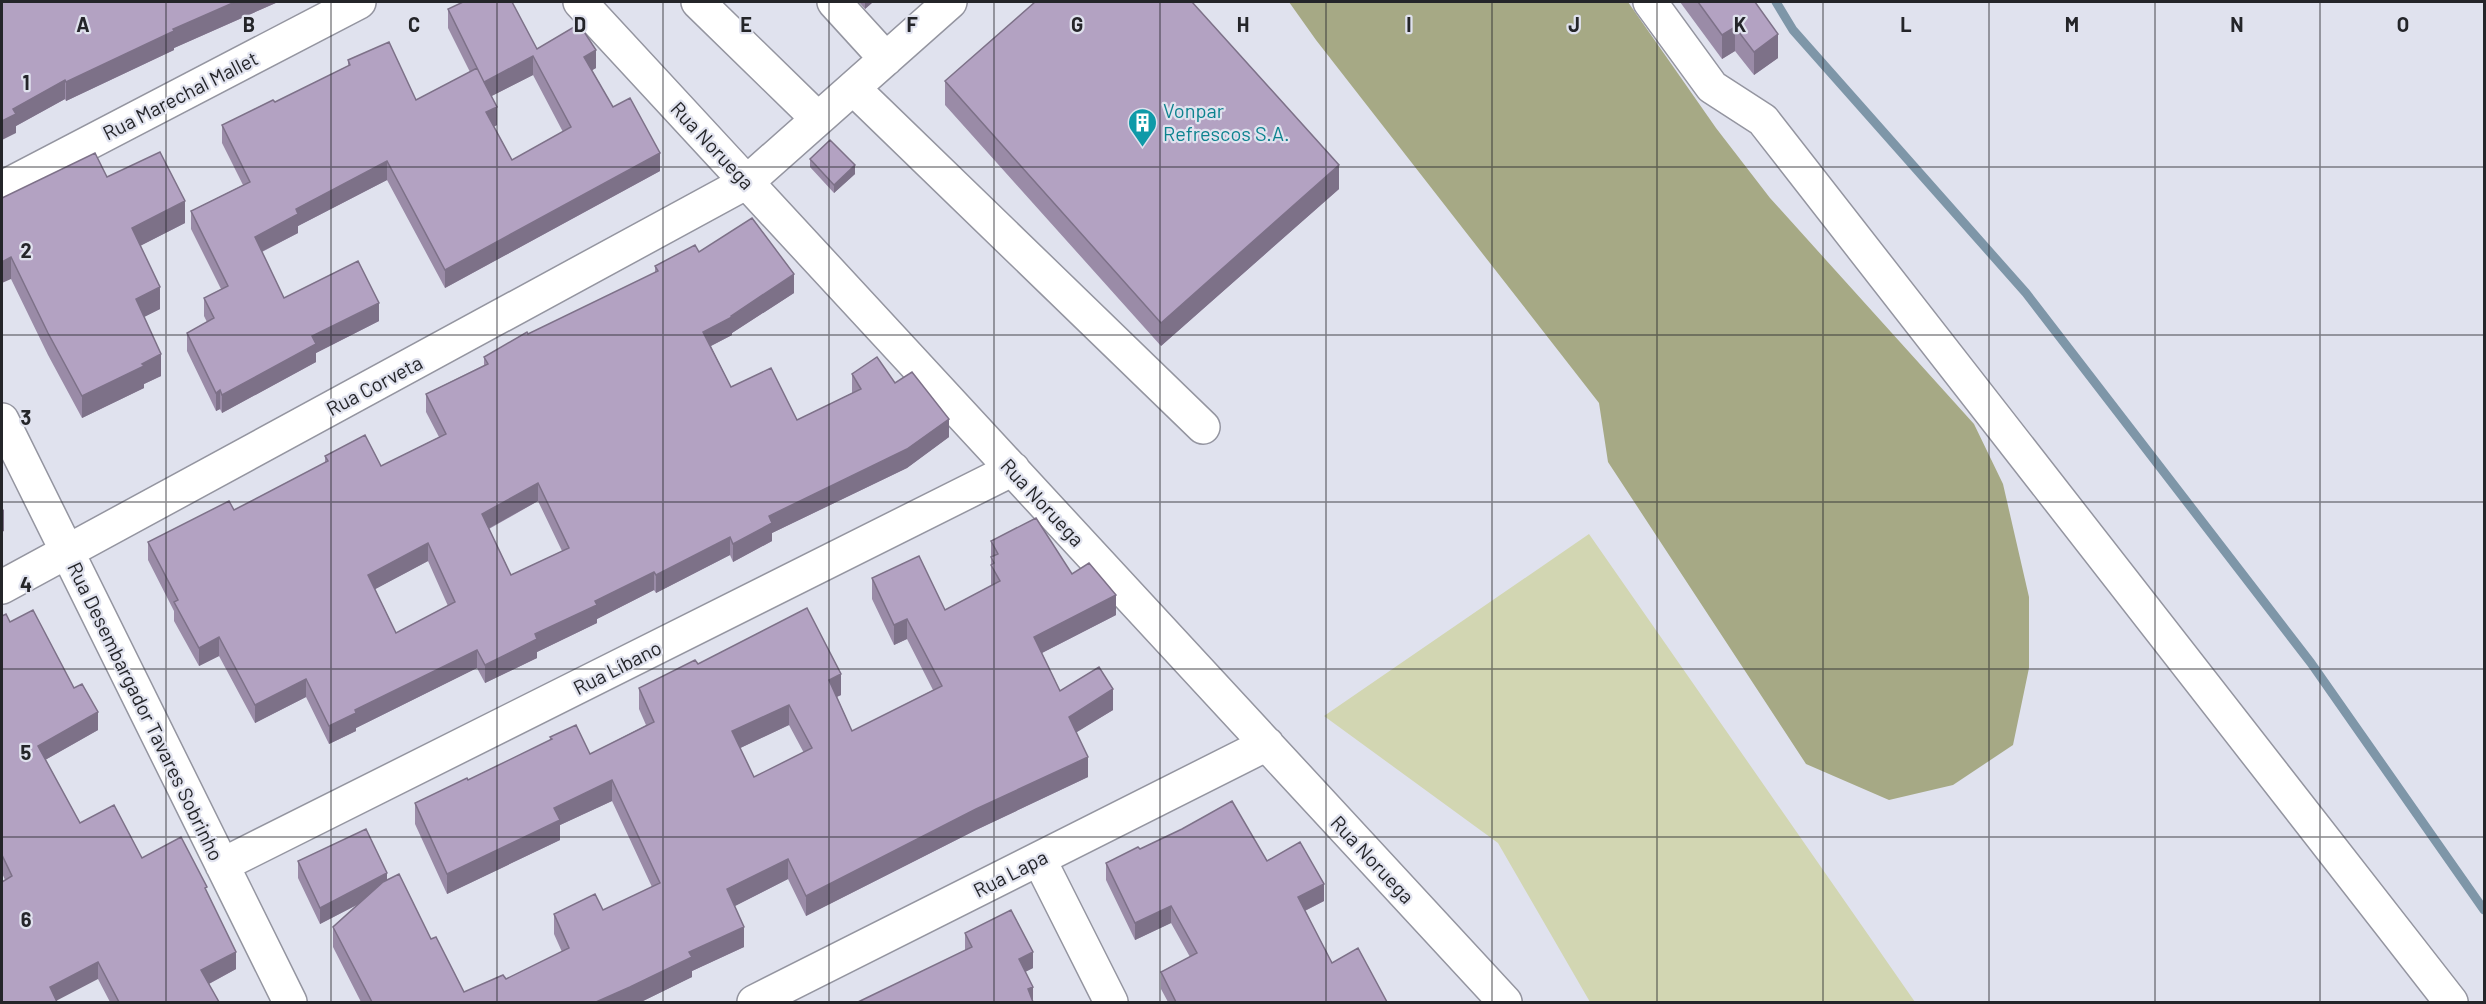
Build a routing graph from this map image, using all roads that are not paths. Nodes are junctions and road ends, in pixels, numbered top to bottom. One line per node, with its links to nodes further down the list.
1 (359, 2): 11 (street, Rua Marechal Mallet)
2 (580, 2): 10 (street, Rua Noruega)
3 (698, 2): 9 (street)
4 (834, 2): 7 (street)
5 (950, 2): 7 (street, Rua Corveta)
6 (1650, 2): 24 (street)
7 (886, 59): 8 (street, Rua Corveta)
8 (853, 88): 9 (street, Rua Corveta); 13 (street)
9 (818, 119): 10 (street, Rua Corveta)
10 (747, 182): 14 (street, Rua Noruega); 15 (street, Rua Corveta)
11 (2, 188)
12 (2, 420): 15 (street, Rua Desembargador Tavares Sobrinho)
13 (1203, 428)
14 (1013, 469): 17 (street, Rua Noruega); 19 (street, Rua Líbano)
15 (67, 552): 16 (street, Rua Corveta); 19 (street, Rua Desembargador Tavares Sobrinho)
16 (2, 587)
17 (1267, 744): 18 (street, Rua Lapa); 23 (street, Rua Noruega)
18 (1039, 859): 21 (street, Rua Lapa); 22 (street)
19 (222, 865): 20 (street, Rua Desembargador Tavares Sobrinho)
20 (290, 1002)
21 (754, 1002)
22 (1111, 1002)
23 (1505, 1002)
24 (2451, 1002)

